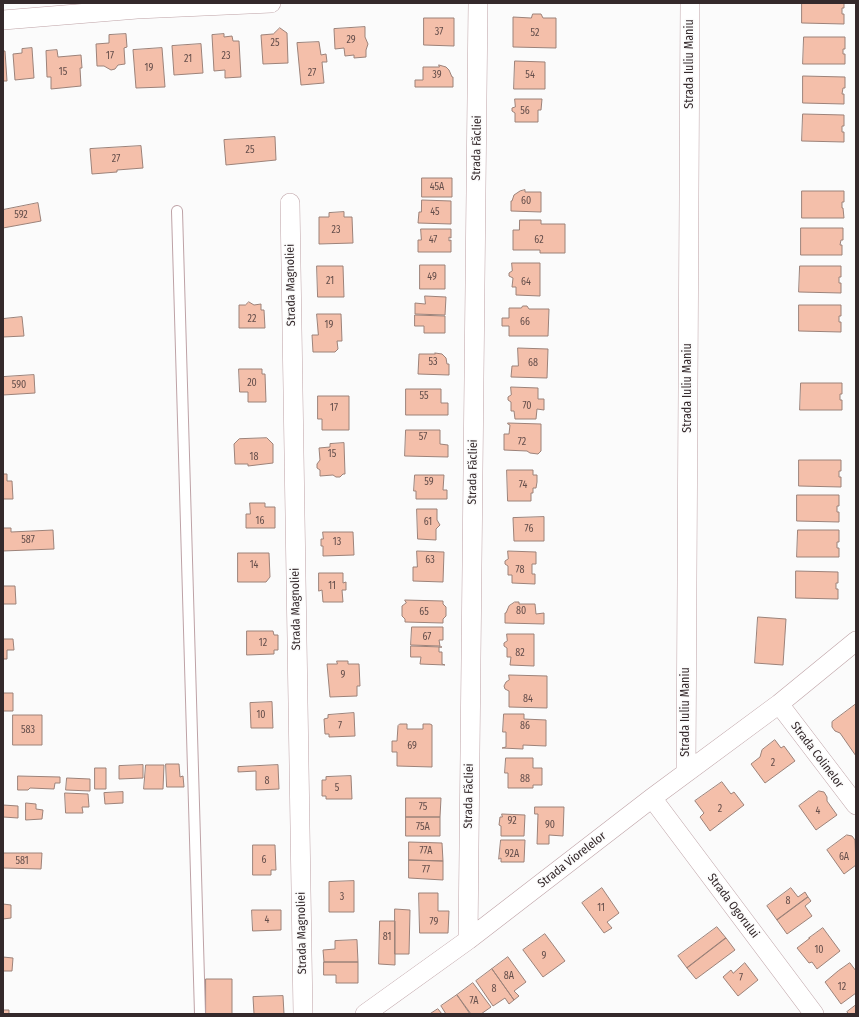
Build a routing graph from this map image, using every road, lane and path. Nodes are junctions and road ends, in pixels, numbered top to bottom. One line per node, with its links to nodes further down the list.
1 (271, 3): 4 (street)
2 (478, 3): 12 (street, Strada Făcliei)
3 (690, 3): 9 (street, Strada Iuliu Maniu)
4 (3, 20)
5 (290, 203): 14 (street, Strada Magnoliei)
6 (177, 211): 13 (lane)
7 (856, 641): 8 (street, Strada Viorelelor)
8 (778, 704): 9 (street, Strada Viorelelor); 11 (street, Strada Colinelor)
9 (686, 773): 10 (street, Strada Viorelelor)
10 (652, 798): 12 (street, Strada Viorelelor); 16 (street, Strada Ogorului)
11 (856, 806)
12 (468, 940): 15 (street, Strada Viorelelor)
13 (200, 1014)
14 (303, 1014)
15 (365, 1014)
16 (814, 1014)

